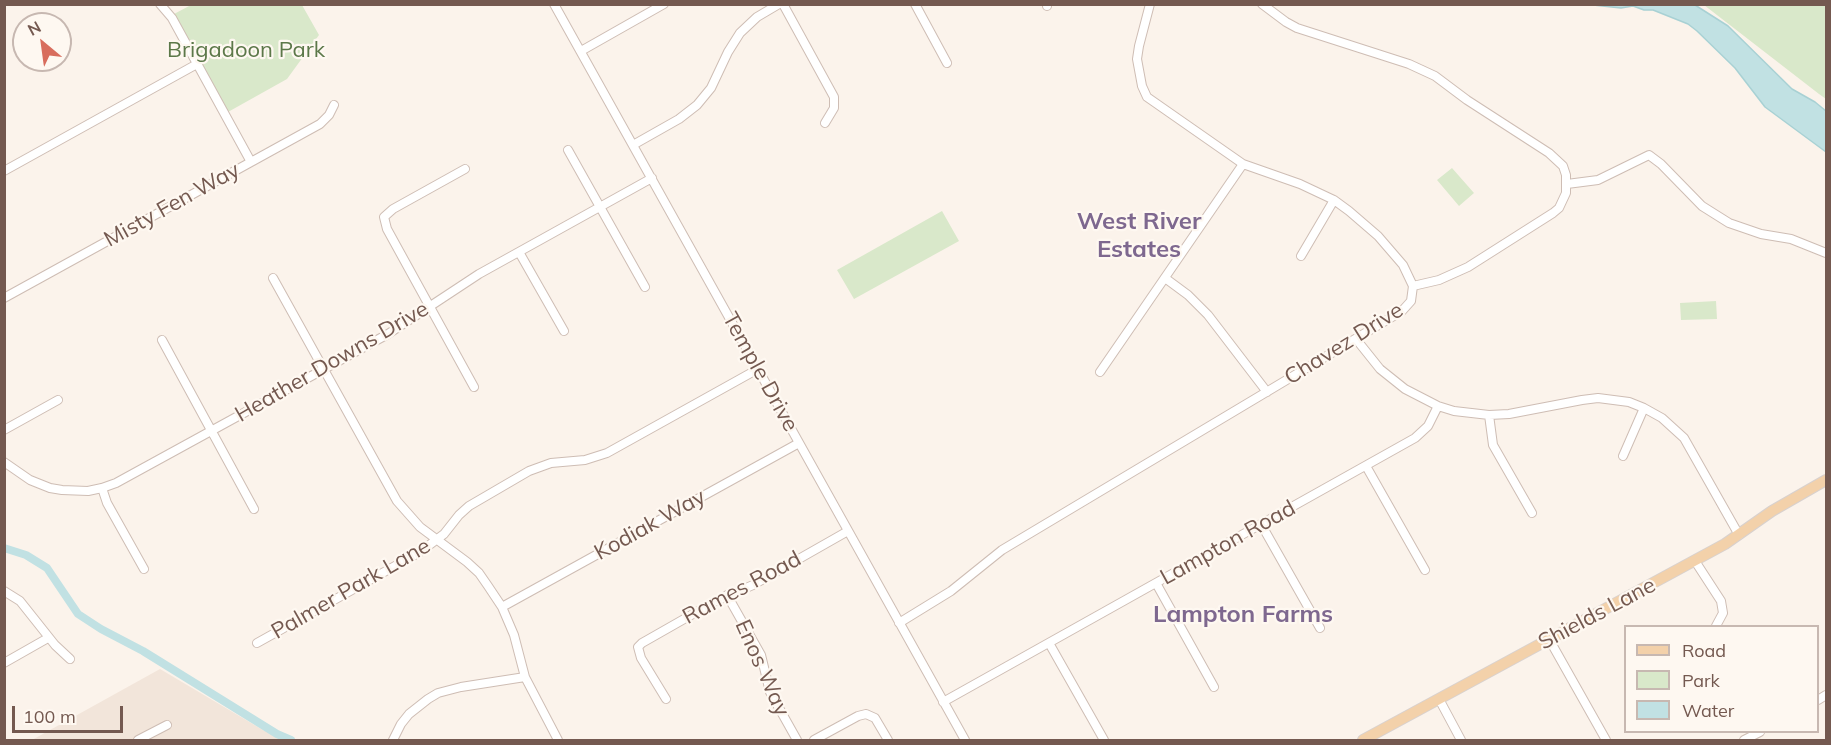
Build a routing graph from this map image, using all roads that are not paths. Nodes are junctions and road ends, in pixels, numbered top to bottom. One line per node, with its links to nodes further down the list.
1 (160, 4): 10 (street)
2 (554, 4): 8 (street, Temple Drive)
3 (664, 4): 8 (street)
4 (781, 4): 12 (street); 13 (street)
5 (915, 4): 9 (street)
6 (1150, 4): 16 (street, Chavez Drive)
7 (1262, 4): 20 (street)
8 (581, 51): 13 (street, Temple Drive)
9 (947, 63)
10 (197, 64): 15 (street); 18 (street)
11 (334, 105): 15 (street, Misty Fen Way)
12 (825, 123)
13 (633, 145): 19 (street, Temple Drive)
14 (568, 150): 22 (street)
15 (251, 162): 30 (street, Misty Fen Way)
16 (1243, 164): 21 (street, Chavez Drive); 27 (street)
17 (465, 169): 31 (street)
18 (4, 171)
19 (652, 178): 22 (street, Heather Downs Drive); 36 (street, Temple Drive)
20 (1567, 184): 24 (street); 29 (street)
21 (1334, 200): 25 (street); 29 (street, Chavez Drive)
22 (600, 207): 23 (street, Heather Downs Drive); 28 (street)
23 (519, 252): 31 (street, Heather Downs Drive); 32 (street)
24 (1827, 254)
25 (1301, 256)
26 (273, 278): 35 (street)
27 (1165, 278): 37 (street); 39 (street)
28 (645, 286)
29 (1413, 286): 33 (street, Chavez Drive)
30 (4, 298)
31 (429, 306): 35 (street, Heather Downs Drive); 38 (street)
32 (564, 331)
33 (1356, 339): 39 (street, Chavez Drive); 41 (street)
34 (162, 340): 45 (street)
35 (324, 369): 45 (street, Heather Downs Drive); 57 (street)
36 (758, 369): 46 (street, Temple Drive); 57 (street, Palmer Park Lane)
37 (1100, 372)
38 (474, 387)
39 (1267, 392): 65 (street, Chavez Drive)
40 (58, 400): 44 (street)
41 (1438, 406): 43 (street); 49 (street, Lampton Road)
42 (1644, 408): 43 (street); 47 (street); 56 (street)
43 (1489, 415): 53 (street)
44 (4, 430)
45 (211, 431): 51 (street, Heather Downs Drive); 52 (street)
46 (799, 443): 55 (street, Temple Drive); 64 (street, Kodiak Way)
47 (1623, 456)
48 (4, 462): 51 (street, Heather Downs Drive)
49 (1366, 466): 54 (street, Lampton Road); 60 (street)
50 (1827, 480): 56 (main road, Shields Lane)
51 (102, 488): 59 (street)
52 (254, 509)
53 (1532, 513)
54 (1261, 524): 61 (street, Lampton Road); 67 (street)
55 (848, 531): 63 (street, Rames Road); 65 (street, Temple Drive)
56 (1739, 535): 58 (main road, Shields Lane)
57 (436, 541): 64 (street); 70 (street, Palmer Park Lane)
58 (1695, 561): 66 (street); 69 (main road, Shields Lane)
59 (144, 569)
60 (1425, 570)
61 (1156, 583): 71 (street, Lampton Road); 75 (street)
62 (4, 591): 68 (street)
63 (727, 595): 76 (street, Rames Road); 84 (street, Enos Way)
64 (502, 607): 74 (street)
65 (899, 623): 78 (street, Temple Drive)
66 (1717, 625)
67 (1320, 628)
68 (48, 638): 72 (street); 73 (street)
69 (1549, 639): 77 (main road, Shields Lane); 91 (street)
70 (257, 643)
71 (1049, 643): 78 (street, Lampton Road); 88 (street)
72 (70, 659)
73 (4, 663)
74 (525, 677): 82 (street); 83 (street)
75 (1214, 687)
76 (666, 699)
77 (1439, 699): 89 (main road, Shields Lane); 90 (street)
78 (944, 702): 87 (street, Temple Drive)
79 (166, 725): 81 (street)
80 (1758, 733): 92 (street)
81 (138, 741)
82 (393, 741)
83 (558, 741)
84 (797, 741)
85 (814, 741): 86 (street)
86 (888, 741)
87 (965, 741)
88 (1104, 741)
89 (1363, 741)
90 (1461, 741)
91 (1606, 741)
92 (1744, 741)

